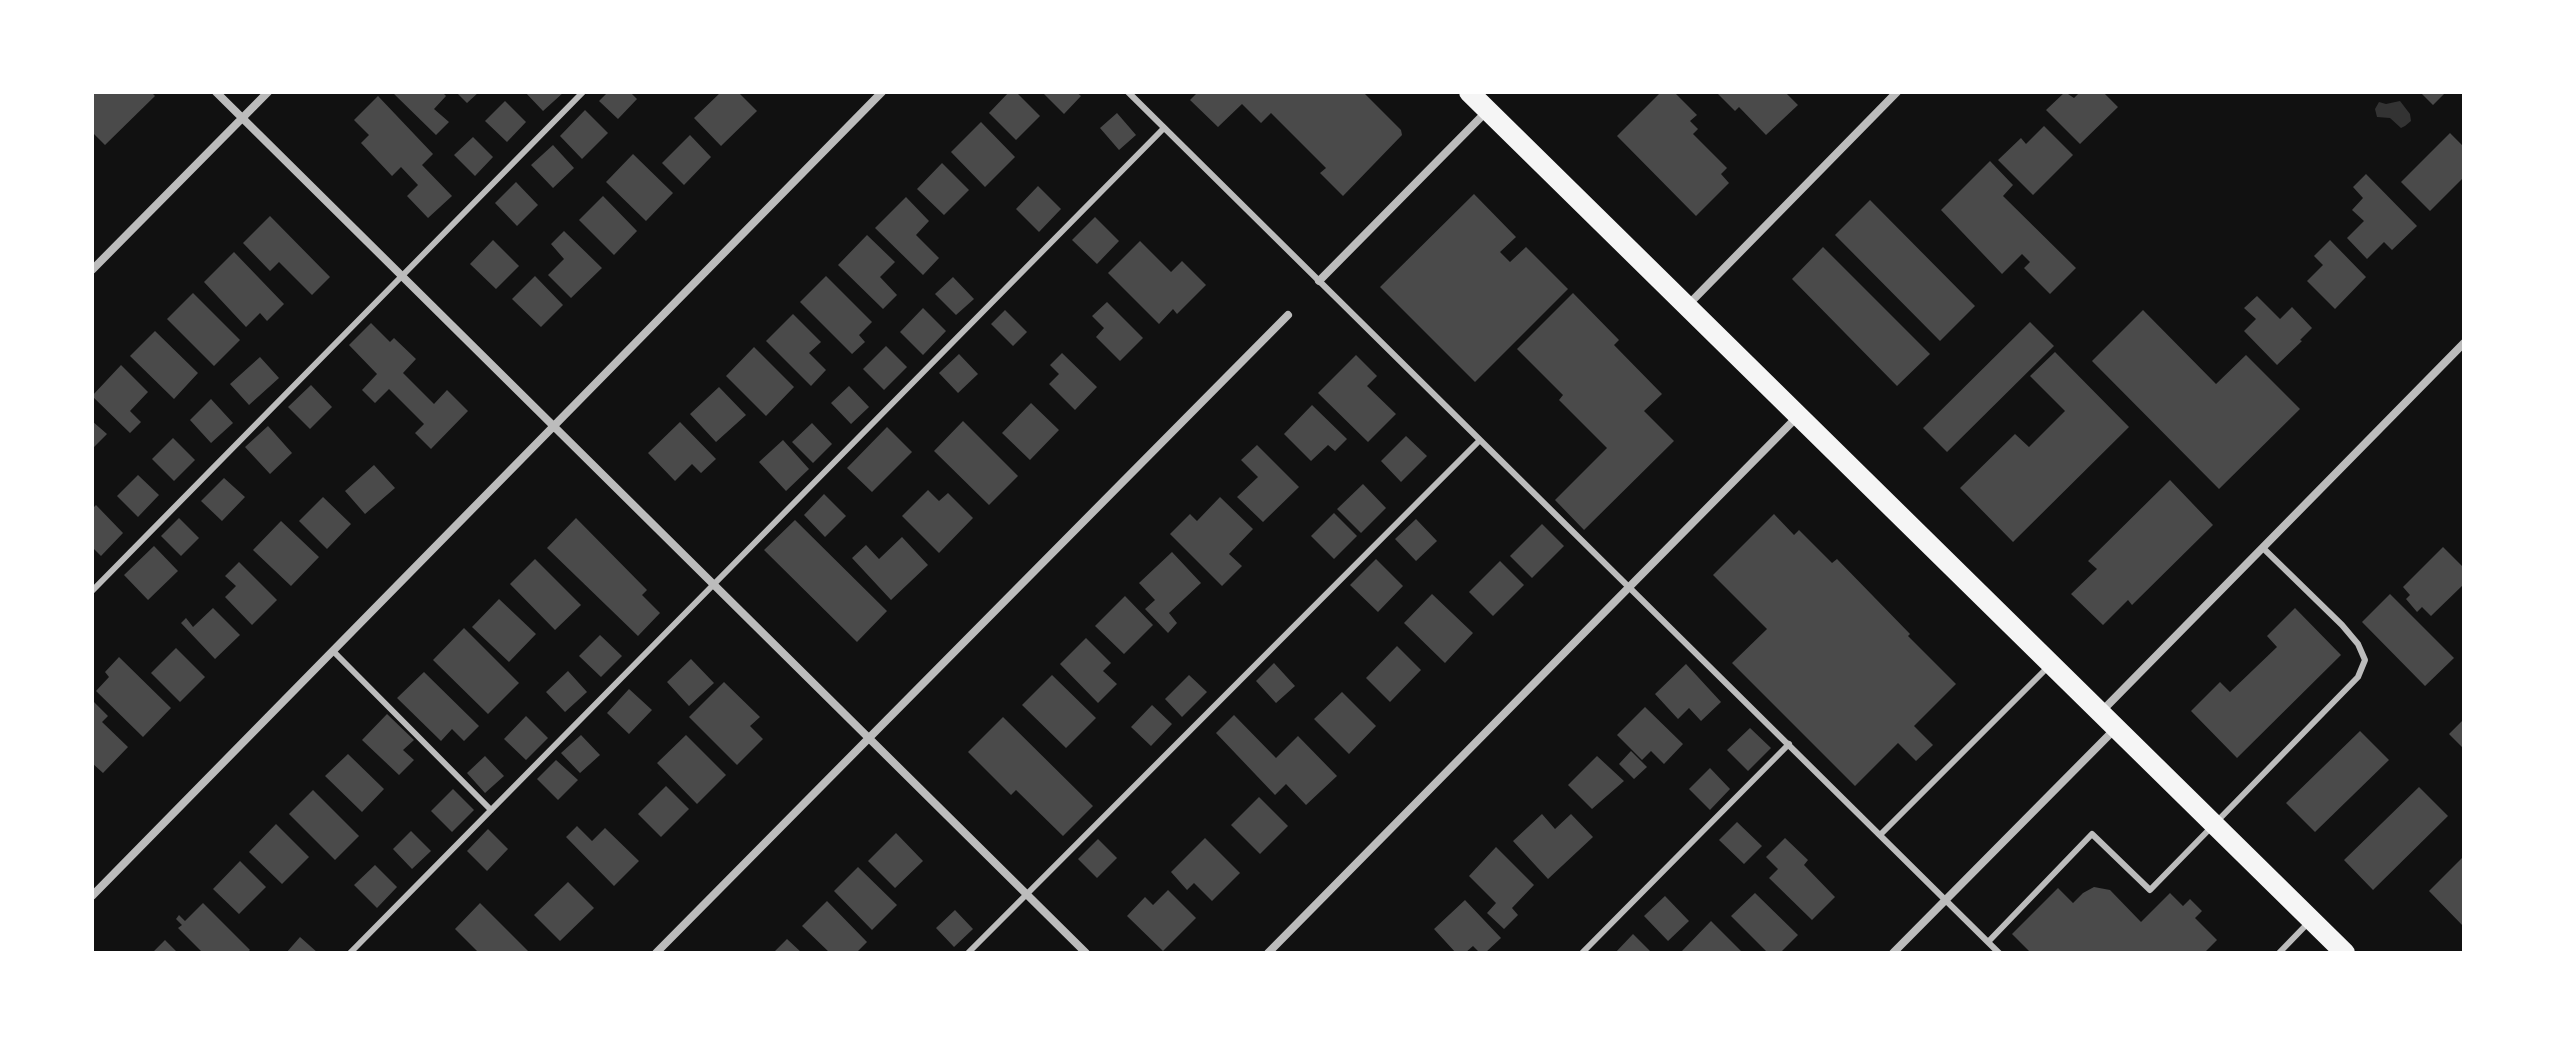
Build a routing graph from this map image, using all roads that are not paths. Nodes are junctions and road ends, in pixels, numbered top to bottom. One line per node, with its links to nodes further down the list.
1 (216, 92): 9 (street)
2 (268, 92): 9 (street)
3 (583, 92): 12 (lane)
4 (882, 92): 18 (street)
5 (1128, 92): 10 (lane)
6 (1469, 92): 8 (main road)
7 (1897, 92): 14 (street)
8 (1488, 110): 13 (street); 14 (main road)
9 (243, 118): 11 (street); 12 (street)
10 (1164, 128): 13 (lane); 21 (lane)
11 (92, 270)
12 (403, 277): 18 (street); 23 (lane)
13 (1319, 281): 19 (lane)
14 (1687, 306): 17 (main road)
15 (1288, 315): 28 (street)
16 (2464, 343): 20 (street)
17 (1798, 416): 22 (street); 25 (main road)
18 (554, 426): 21 (street); 24 (street)
19 (1480, 440): 22 (lane); 33 (lane)
20 (2263, 548): 26 (street); 31 (lane)
21 (714, 585): 28 (street); 30 (lane)
22 (1629, 587): 29 (lane); 42 (street)
23 (92, 591)
24 (333, 651): 30 (lane); 34 (street)
25 (2050, 664): 26 (main road); 32 (lane)
26 (2100, 713): 27 (main road)
27 (2116, 729): 31 (main road); 35 (street)
28 (869, 738): 33 (street); 39 (street)
29 (1789, 744): 32 (lane); 43 (lane)
30 (491, 810): 38 (lane)
31 (2214, 825): 36 (main road); 37 (lane)
32 (1880, 835): 35 (lane)
33 (1026, 894): 40 (lane); 41 (street)
34 (92, 896)
35 (1946, 900): 37 (lane); 44 (street)
36 (2311, 920): 46 (lane); 47 (main road)
37 (1988, 942): 45 (lane)
38 (350, 953)
39 (656, 953)
40 (968, 953)
41 (1086, 953)
42 (1268, 953)
43 (1582, 953)
44 (1893, 953)
45 (1999, 953)
46 (2279, 953)
47 (2345, 953)

